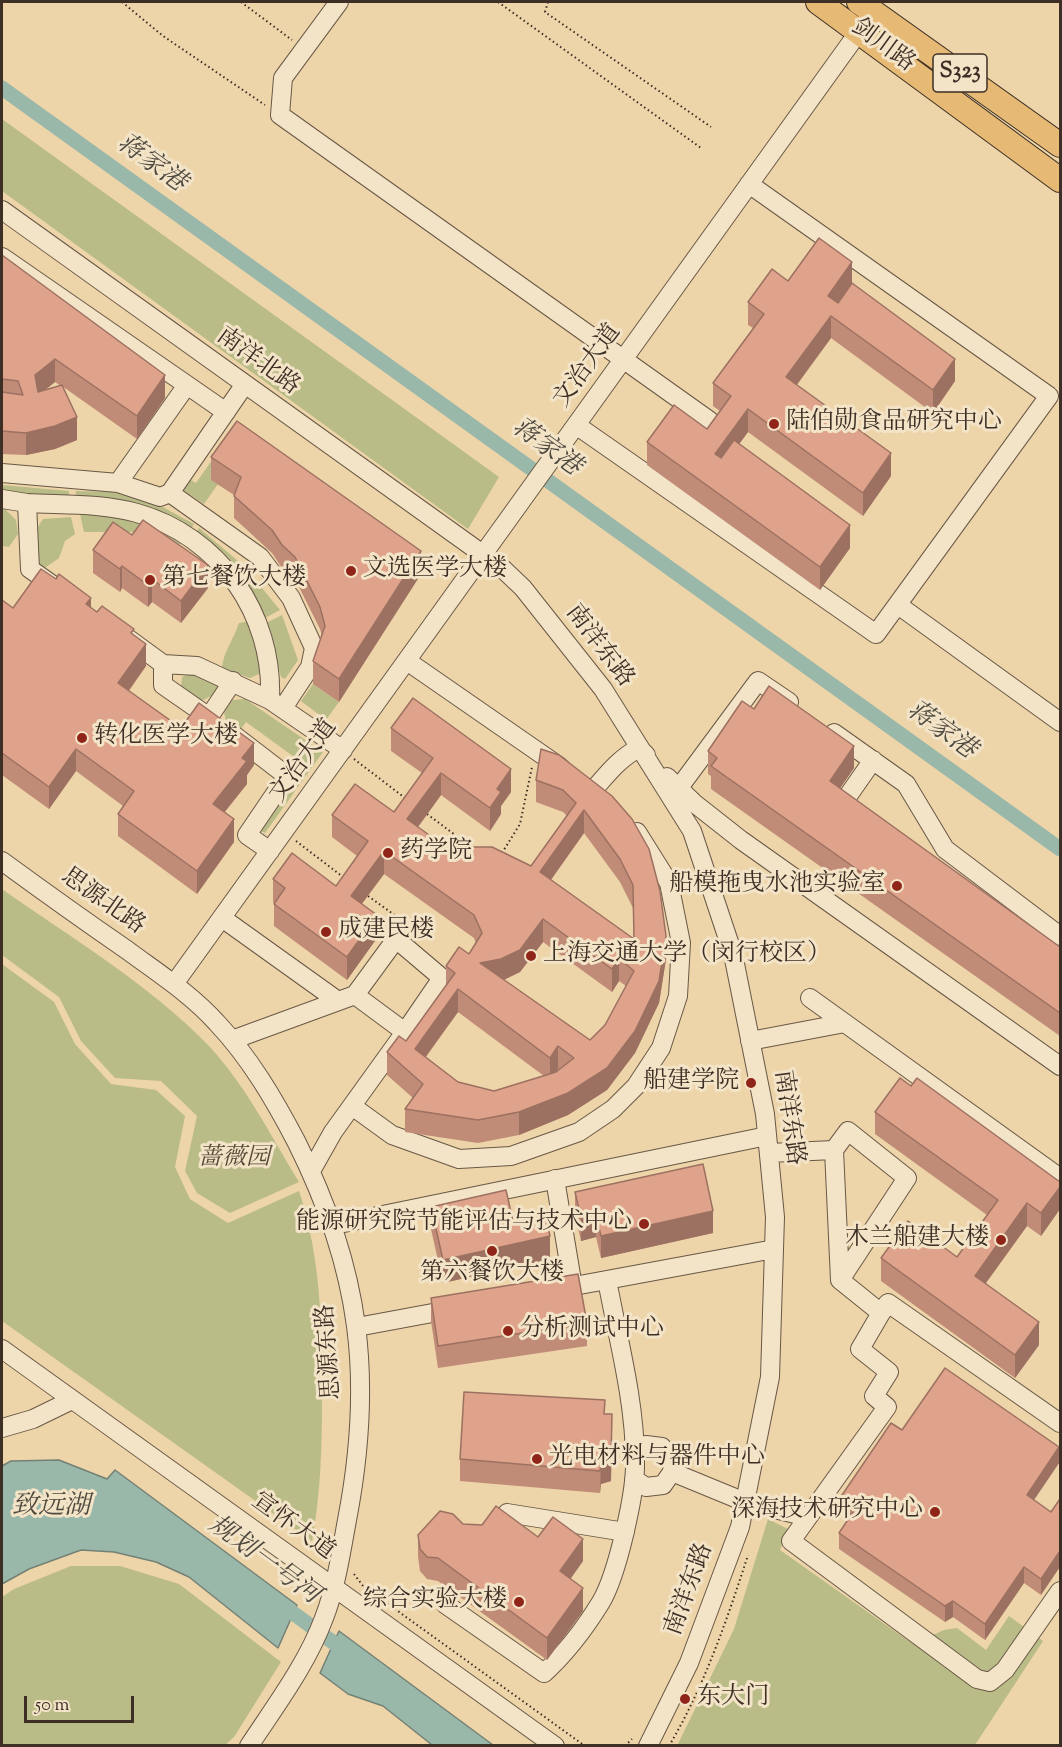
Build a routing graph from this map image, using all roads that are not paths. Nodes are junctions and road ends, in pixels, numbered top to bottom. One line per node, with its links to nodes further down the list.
1 (339, 2): 9 (street)
2 (818, 2): 3 (main road, 剑川路)
3 (864, 15): 4 (main road, 剑川路 / S323); 5 (main road, 剑川路); 6 (street, 文治大道)
4 (1060, 145)
5 (1060, 180)
6 (749, 184): 9 (street, 文治大道); 12 (street)
7 (2, 210): 10 (street, 南洋北路)
8 (2, 257): 11 (street)
9 (625, 358): 14 (street); 15 (street, 文治大道)
10 (245, 384): 13 (street); 21 (street, 南洋北路)
11 (187, 385): 13 (street); 17 (street)
12 (1054, 400): 23 (street)
13 (226, 412): 18 (street)
14 (710, 421)
15 (576, 426): 21 (street, 文治大道); 23 (street)
16 (2, 473): 17 (street)
17 (118, 483): 18 (street)
18 (170, 493): 28 (street)
19 (2, 499): 20 (street)
20 (27, 503): 22 (street); 28 (street)
21 (484, 554): 25 (street, 文治大道); 31 (street, 南洋东路)
22 (68, 596)
23 (898, 605): 30 (street)
24 (116, 630): 26 (street)
25 (407, 661): 32 (street, 文治大道); 34 (street)
26 (163, 664): 27 (street); 29 (street)
27 (233, 681): 28 (street); 29 (street)
28 (276, 704): 32 (street)
29 (209, 717): 39 (street)
30 (1060, 722)
31 (639, 748): 34 (street); 35 (street); 49 (street, 南洋东路)
32 (343, 750): 39 (street, 文治大道)
33 (873, 760): 35 (street); 37 (street); 42 (street)
34 (595, 788): 36 (street)
35 (678, 789): 50 (street)
36 (611, 802)
37 (843, 803)
38 (628, 817): 51 (street)
39 (270, 851): 41 (street, 文治大道)
40 (2, 861): 43 (street, 思源北路)
41 (222, 918): 43 (street, 文治大道); 44 (street)
42 (1060, 936)
43 (174, 984): 48 (street, 思源东路)
44 (346, 998): 47 (street); 47 (street); 48 (street)
45 (810, 998): 46 (street)
46 (845, 1023): 49 (street); 55 (street)
47 (405, 1032): 51 (street)
48 (232, 1040): 54 (street, 思源东路)
49 (750, 1041): 52 (street, 南洋东路)
50 (1060, 1066)
51 (352, 1106): 54 (street)
52 (769, 1144): 53 (street); 56 (street); 58 (street, 南洋东路)
53 (834, 1150): 60 (street); 60 (street)
54 (311, 1172): 57 (street, 思源东路)
55 (1060, 1178)
56 (555, 1179): 57 (street); 61 (street)
57 (334, 1225): 65 (street, 思源东路)
58 (774, 1249): 59 (street); 73 (street, 南洋东路)
59 (607, 1280): 61 (street); 70 (street)
60 (840, 1280): 64 (street)
61 (573, 1287): 62 (street)
62 (539, 1293)
63 (470, 1306): 65 (street)
64 (881, 1313): 68 (street); 75 (street)
65 (357, 1327): 77 (street, 思源东路)
66 (2, 1349): 67 (street, 宣怀大道)
67 (72, 1400): 69 (street); 77 (street, 宣怀大道)
68 (1060, 1423)
69 (2, 1428)
70 (634, 1452): 71 (street); 72 (street)
71 (672, 1473): 72 (street); 73 (street)
72 (634, 1479): 76 (street)
73 (745, 1502): 75 (street); 80 (street, 南洋东路)
74 (507, 1513): 76 (street)
75 (808, 1517): 78 (street)
76 (625, 1532): 79 (street)
77 (334, 1588): 81 (street, 思源东路); 82 (street, 宣怀大道)
78 (1060, 1591)
79 (445, 1604)
80 (642, 1740)
81 (249, 1746)
82 (555, 1746)

